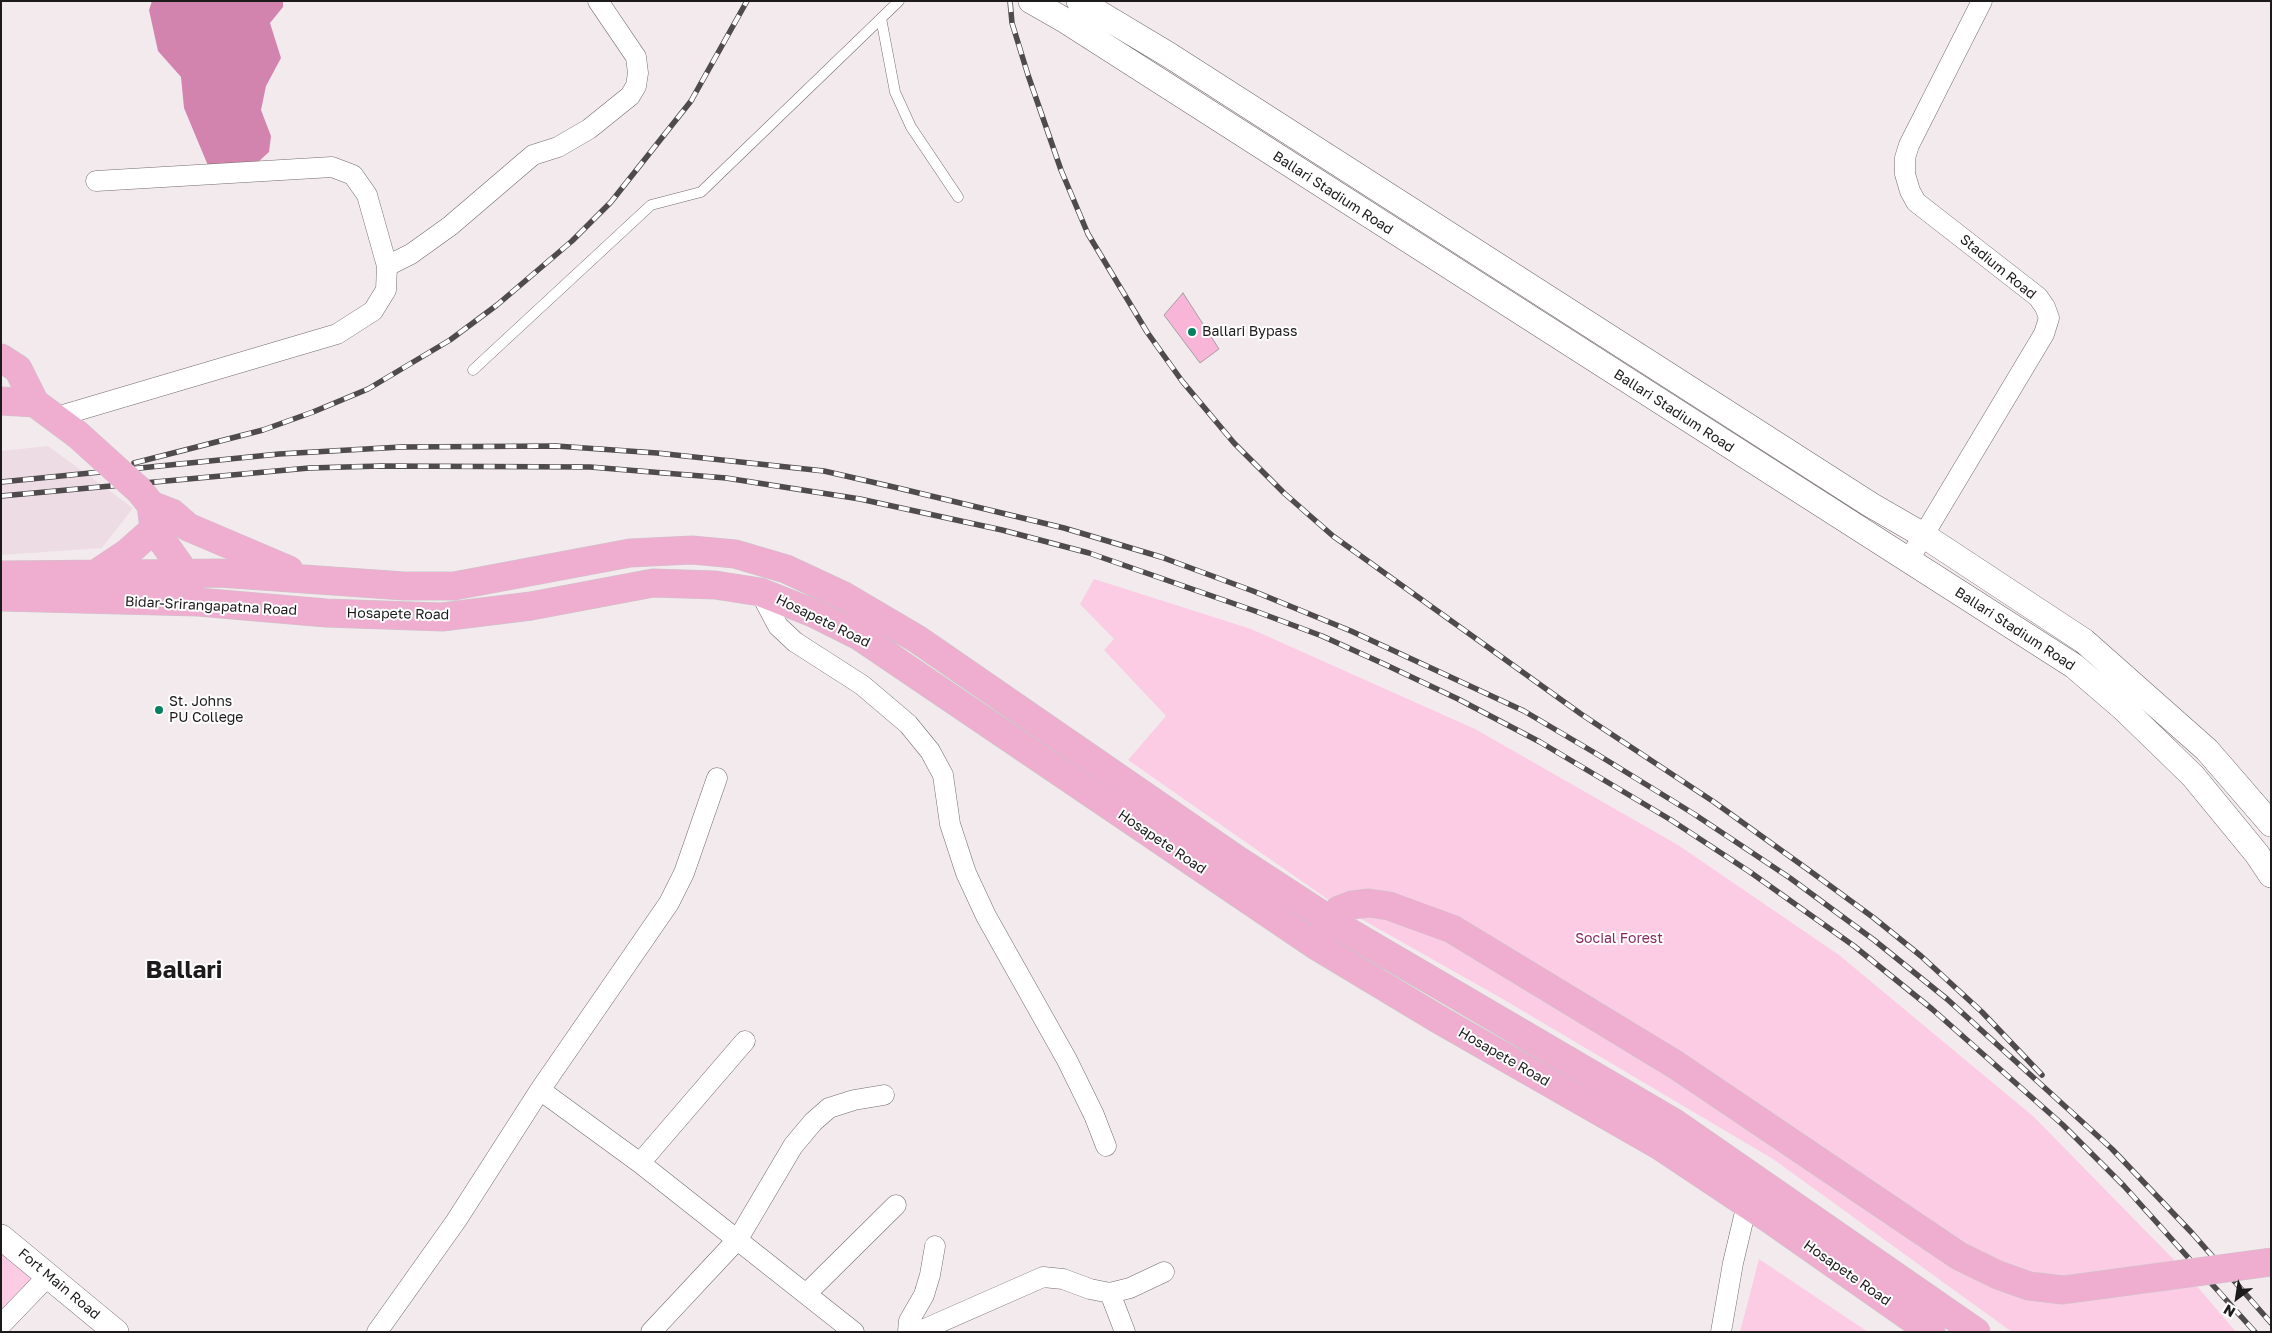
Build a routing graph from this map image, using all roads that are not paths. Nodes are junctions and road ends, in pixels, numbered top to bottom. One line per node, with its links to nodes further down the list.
1 (598, 1): 11 (street)
2 (899, 1): 6 (lane)
3 (1032, 1): 8 (street, Ballari Stadium Road)
4 (1079, 1): 7 (street, Ballari Stadium Road)
5 (1982, 1): 18 (street, Stadium Road)
6 (881, 18): 10 (lane); 13 (lane)
7 (1169, 55): 8 (street); 18 (street, Ballari Stadium Road)
8 (1153, 77): 19 (street, Ballari Stadium Road)
9 (96, 181): 11 (street)
10 (958, 197)
11 (387, 266): 15 (street)
12 (1, 358): 15 (highway)
13 (473, 370)
14 (1, 401): 15 (highway)
15 (45, 410): 16 (highway, bridge)
16 (148, 508): 17 (highway); 20 (highway); 24 (highway)
17 (188, 527): 21 (highway); 23 (highway)
18 (1923, 535): 19 (street, Stadium Road); 31 (street, Ballari Stadium Road)
19 (1908, 561): 32 (street, Ballari Stadium Road)
20 (185, 572): 21 (highway, Hosapete Road); 24 (highway, Hosapete Road); 27 (highway)
21 (219, 572): 23 (highway, Hosapete Road); 28 (highway)
22 (1, 574): 24 (highway)
23 (312, 580): 33 (highway, Hosapete Road)
24 (95, 587): 26 (highway); 27 (highway, Bidar-Srirangapatna Road)
25 (760, 592): 29 (highway, Hosapete Road); 34 (highway, Hosapete Road); 38 (street)
26 (1, 597)
27 (198, 602): 28 (highway, Bidar-Srirangapatna Road)
28 (228, 604): 29 (highway, Bidar-Srirangapatna Road)
29 (326, 612)
30 (716, 778): 36 (street)
31 (2271, 824)
32 (2271, 875)
33 (1330, 920): 34 (highway); 45 (highway, bridge); 60 (highway, Hosapete Road)
34 (1315, 945): 40 (highway, Hosapete Road)
35 (745, 1041): 39 (street)
36 (540, 1090): 39 (street); 52 (street)
37 (884, 1095): 43 (street)
38 (1106, 1146)
39 (640, 1163): 43 (street)
40 (1747, 1204): 58 (street); 59 (highway, Hosapete Road)
41 (896, 1205): 49 (street)
42 (1, 1237): 47 (street, Fort Main Road)
43 (738, 1239): 49 (street); 53 (street)
44 (935, 1246): 55 (street)
45 (2271, 1262)
46 (1164, 1272): 48 (street)
47 (49, 1275): 50 (street); 51 (street, Fort Main Road)
48 (1110, 1293): 56 (street); 57 (street)
49 (806, 1294): 54 (street)
50 (1, 1324)
51 (116, 1332)
52 (377, 1332)
53 (651, 1332)
54 (854, 1332)
55 (908, 1332)
56 (918, 1332)
57 (1124, 1332)
58 (1721, 1332)
59 (1931, 1332)
60 (1976, 1332)

